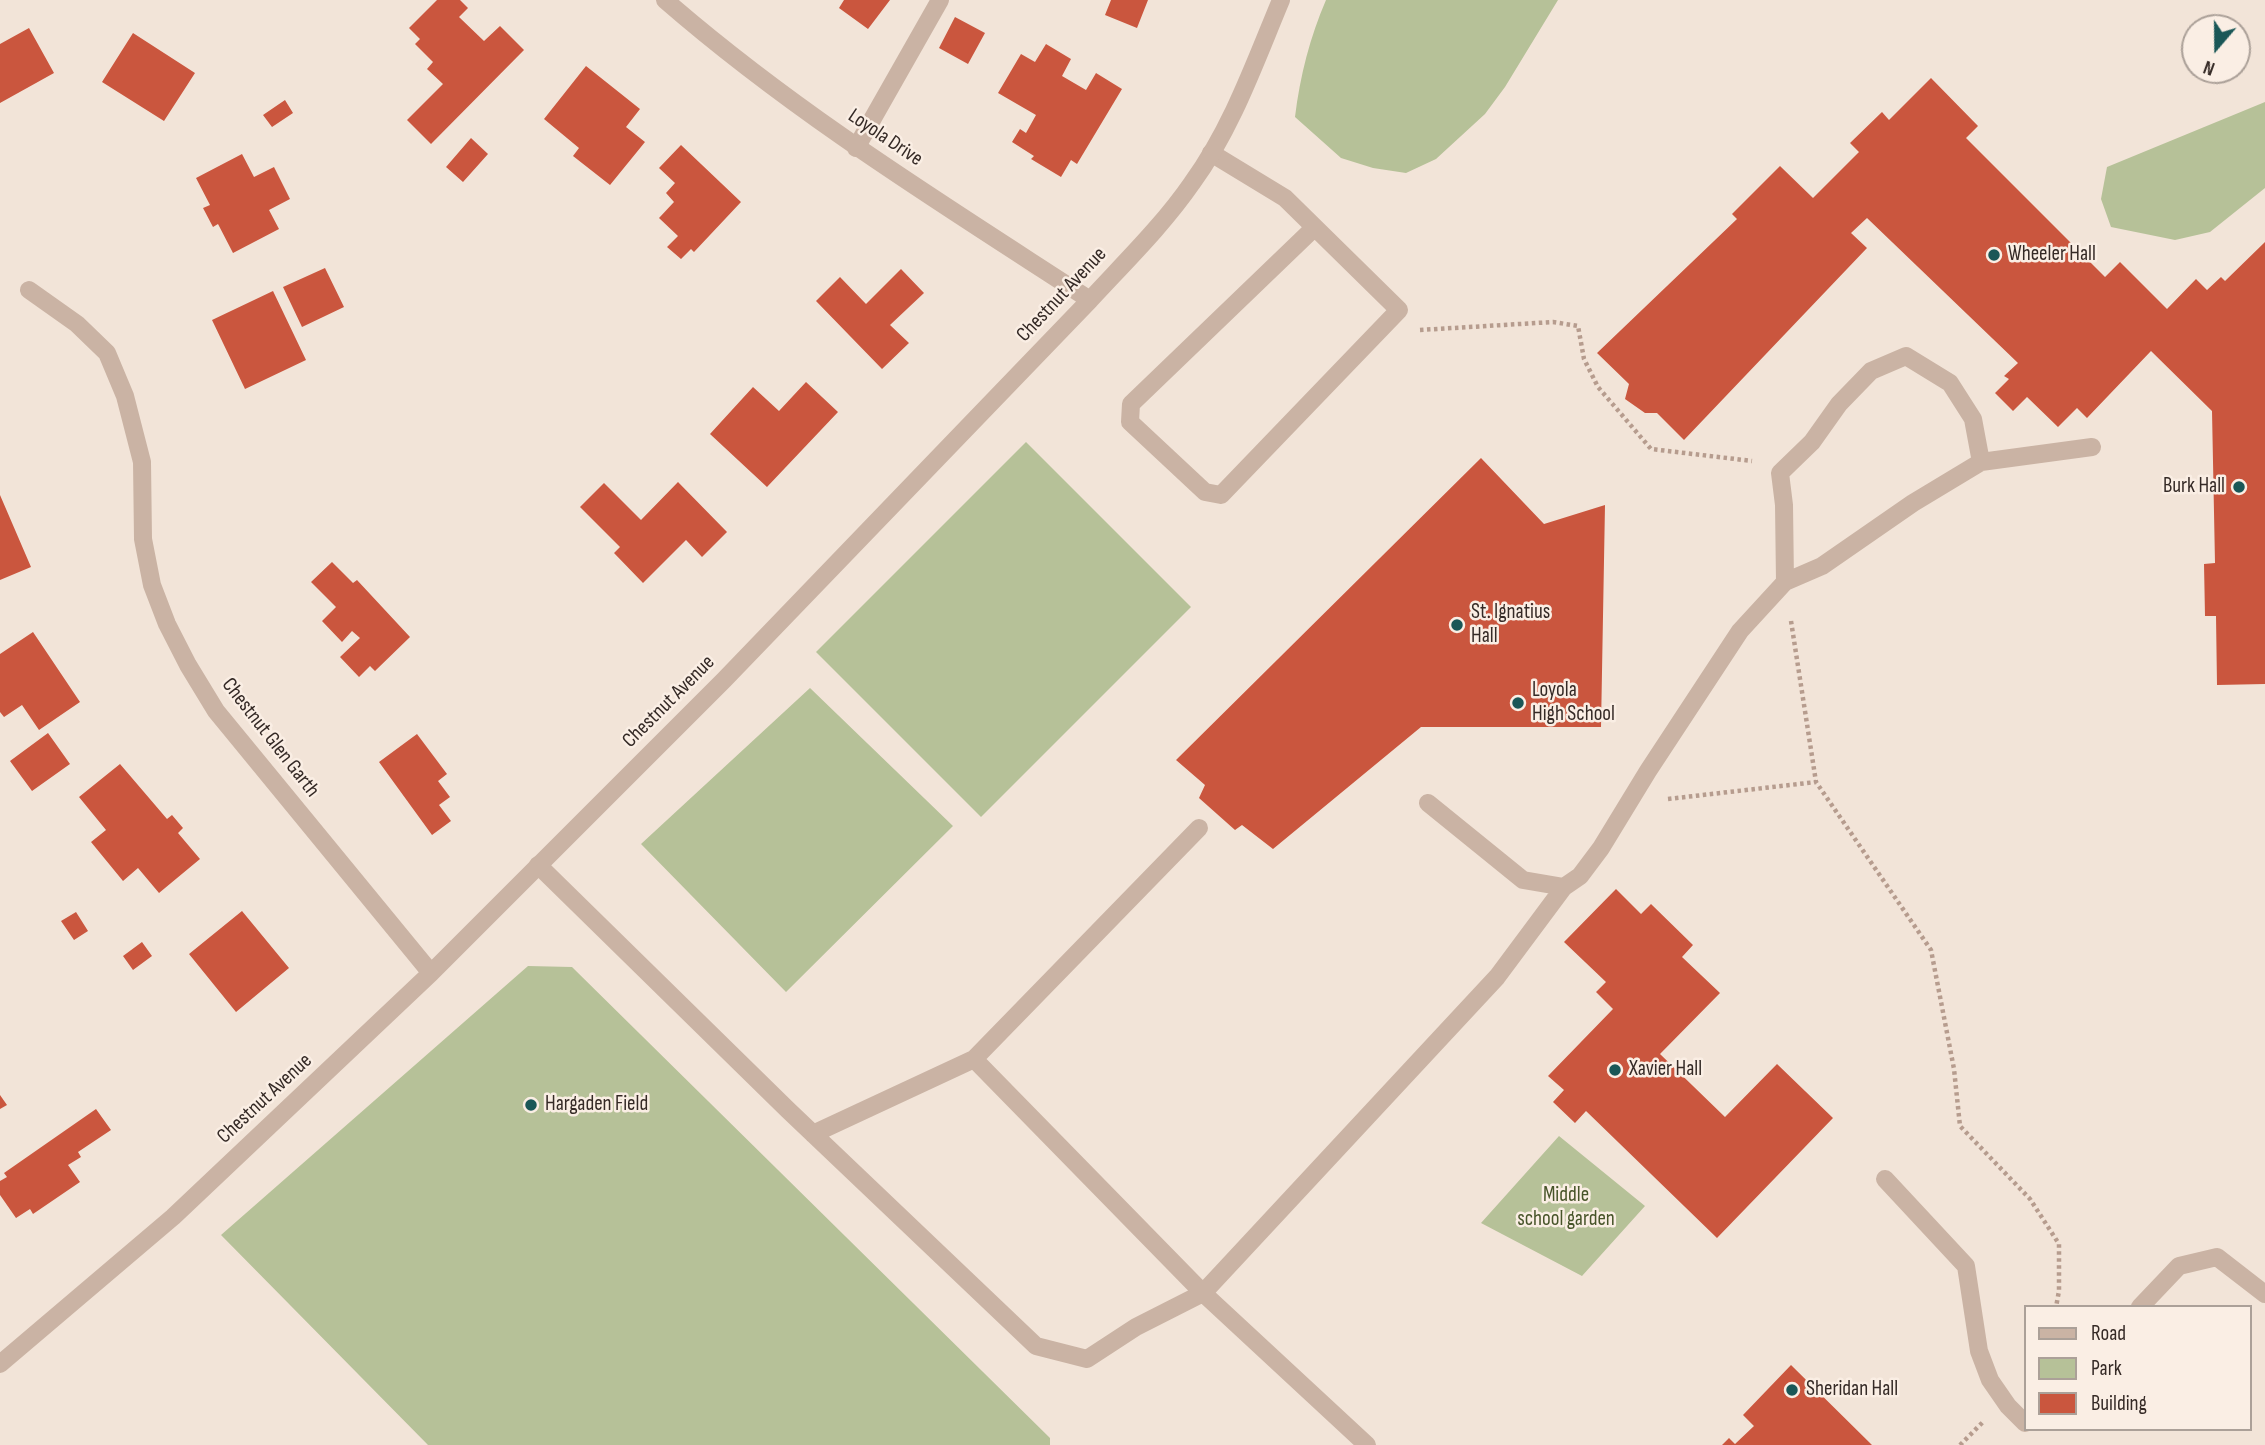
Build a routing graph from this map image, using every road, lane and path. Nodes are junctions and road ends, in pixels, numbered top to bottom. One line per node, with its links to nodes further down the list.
1 (665, 0): 4 (street, Loyola Drive)
2 (940, 0): 4 (street)
3 (1281, 0): 5 (street, Chestnut Avenue)
4 (856, 148): 8 (street, Loyola Drive)
5 (1211, 153): 6 (street); 8 (street, Chestnut Avenue)
6 (1314, 228): 9 (street); 9 (street)
7 (29, 290): 20 (street, Chestnut Glen Garth)
8 (1090, 300): 18 (street, Chestnut Avenue)
9 (1399, 310): 12 (path)
10 (2092, 447): 11 (street)
11 (1981, 462): 12 (street); 13 (street)
12 (1780, 473): 13 (street)
13 (1785, 582): 14 (path); 16 (street)
14 (1816, 782): 16 (path); 26 (path)
15 (1428, 803): 19 (street)
16 (1628, 803): 19 (street)
17 (1199, 828): 21 (street)
18 (538, 864): 20 (street, Chestnut Avenue); 22 (street)
19 (1564, 887): 24 (street)
20 (431, 973): 28 (street, Chestnut Avenue)
21 (974, 1059): 22 (street); 24 (street)
22 (813, 1134): 24 (street)
23 (1885, 1180): 29 (street)
24 (1203, 1293): 30 (street)
25 (2265, 1294): 27 (street)
26 (2056, 1305)
27 (2142, 1305)
28 (0, 1364)
29 (2024, 1422)
30 (1367, 1445)

